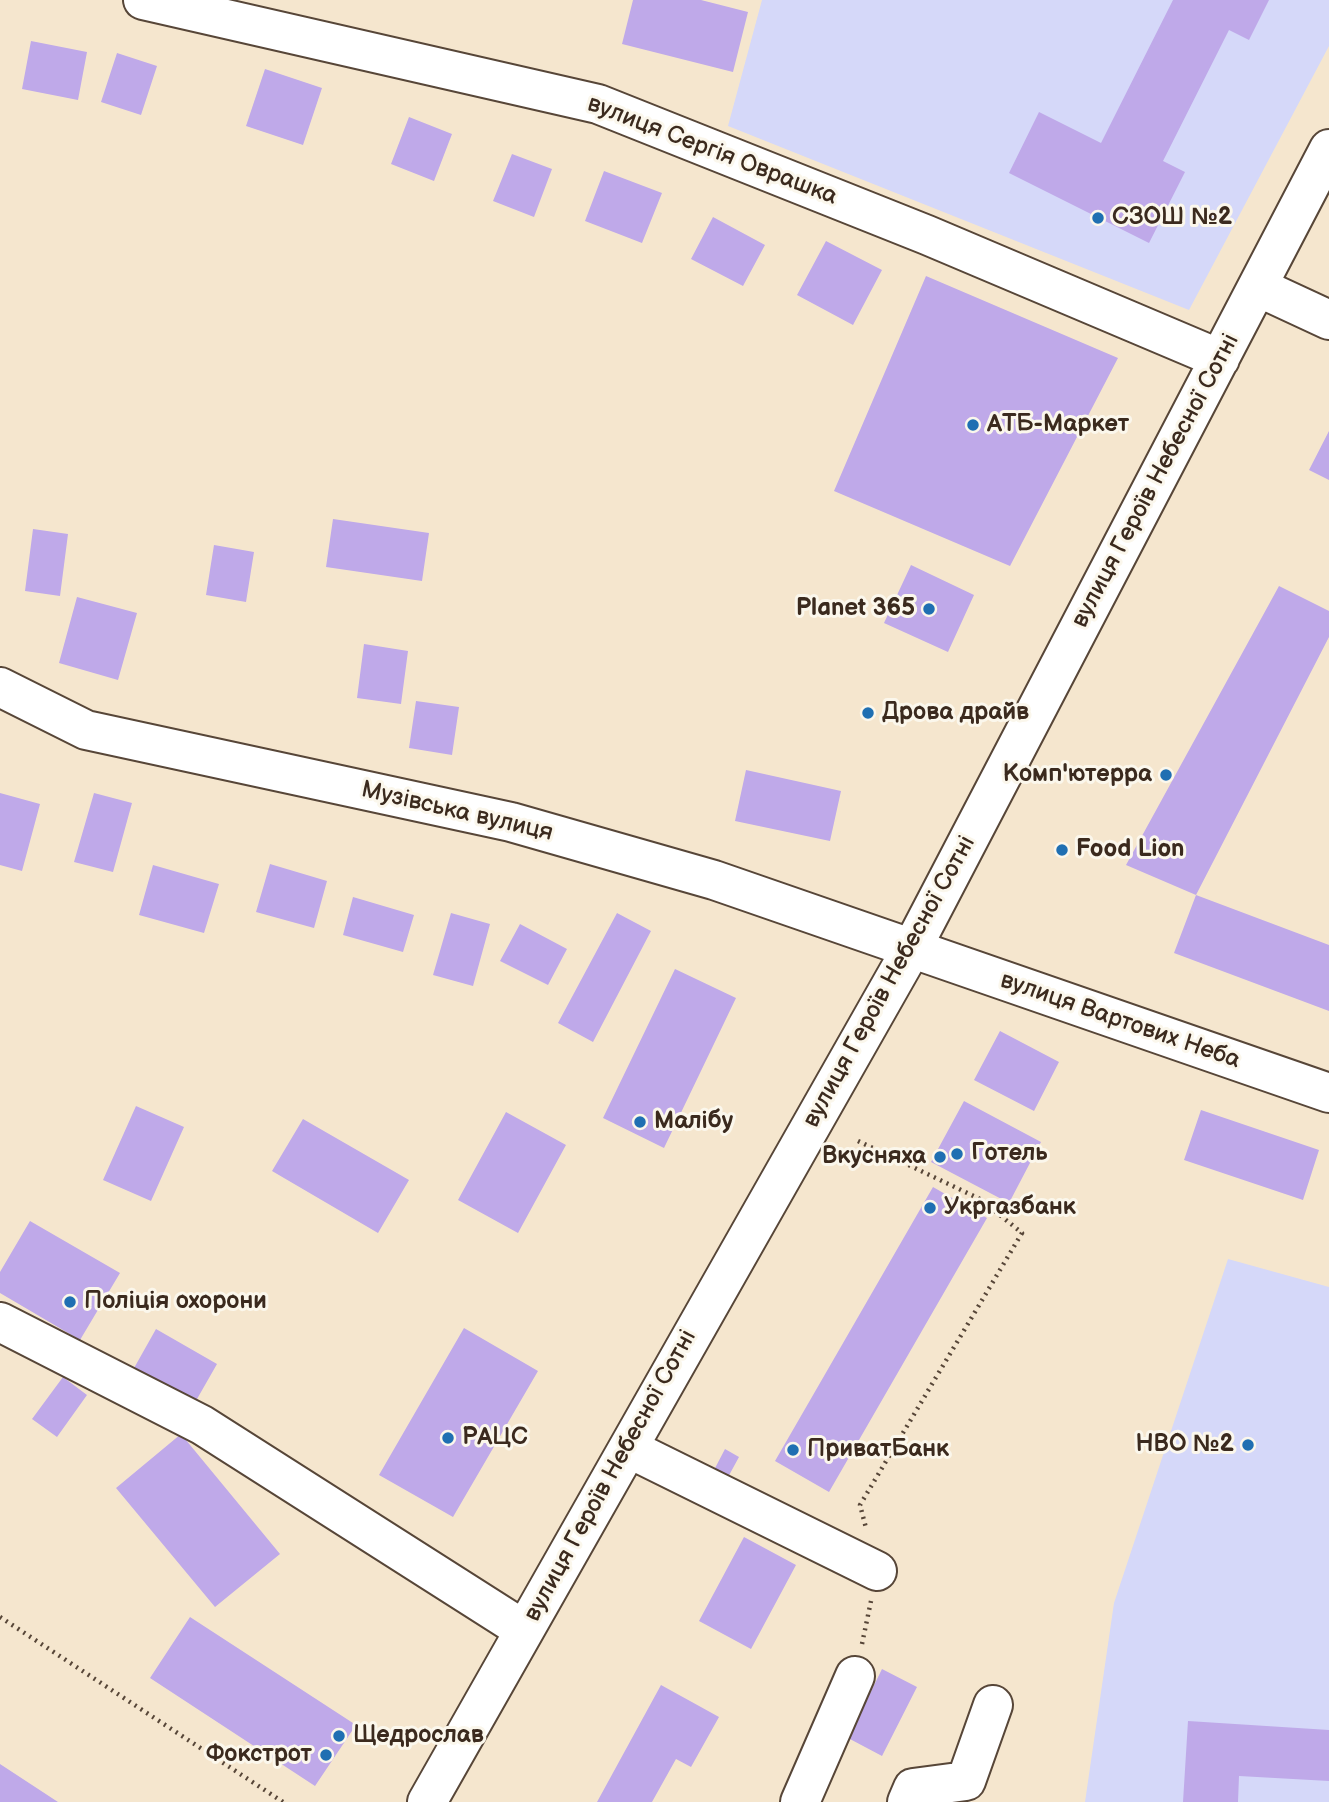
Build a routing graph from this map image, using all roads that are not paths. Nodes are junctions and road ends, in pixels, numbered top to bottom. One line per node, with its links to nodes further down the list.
1 (143, 0): 5 (street, вулиця Сергія Оврашка)
2 (1329, 149): 3 (street, вулиця Героїв Небесної Сотні)
3 (1258, 287): 4 (street); 5 (street, вулиця Героїв Небесної Сотні)
4 (1329, 320)
5 (1220, 359): 7 (street, вулиця Героїв Небесної Сотні)
6 (0, 687): 7 (street, Музівська вулиця)
7 (912, 948): 8 (street, вулиця Вартових Неба); 10 (street, вулиця Героїв Небесної Сотні)
8 (1329, 1093)
9 (0, 1322): 12 (street)
10 (628, 1448): 11 (street); 12 (street, вулиця Героїв Небесної Сотні)
11 (877, 1572)
12 (524, 1630): 15 (street, вулиця Героїв Небесної Сотні)
13 (855, 1676): 16 (street)
14 (993, 1705): 17 (street)
15 (427, 1802)
16 (800, 1802)
17 (907, 1802)

